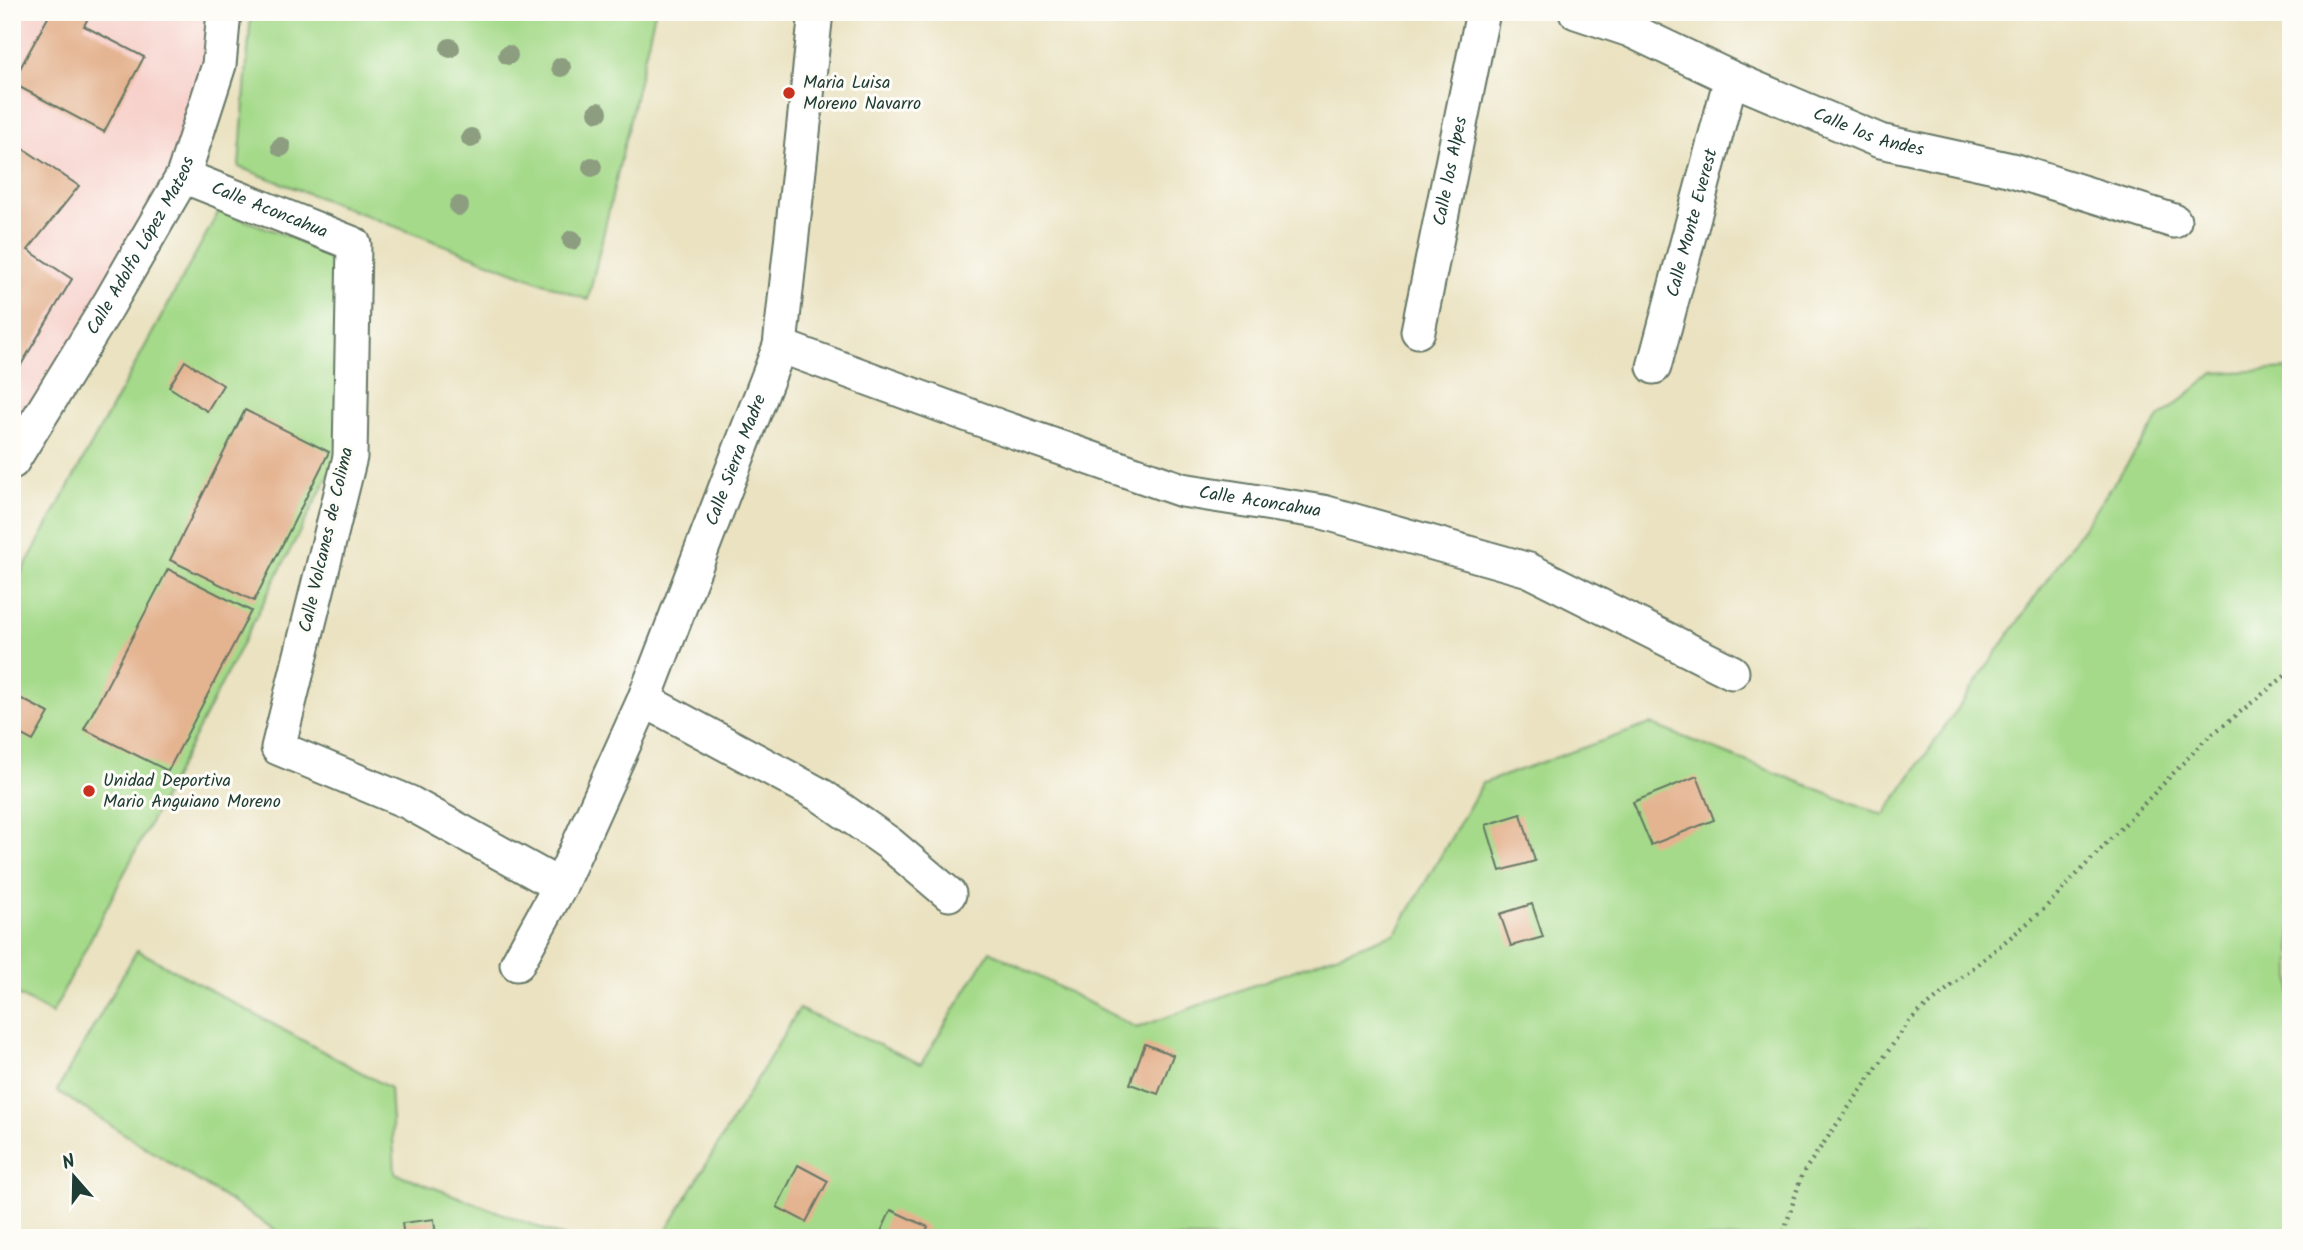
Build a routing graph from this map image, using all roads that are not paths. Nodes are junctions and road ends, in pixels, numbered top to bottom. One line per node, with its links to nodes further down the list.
1 (224, 12): 6 (street, Calle Adolfo López Mateos)
2 (816, 12): 10 (street, Calle Sierra Madre)
3 (1483, 12): 9 (street, Calle los Alpes)
4 (1576, 12): 5 (street, Calle los Andes)
5 (1731, 78): 7 (street, Calle los Andes); 11 (street, Calle Monte Everest)
6 (183, 176): 8 (street, Calle Aconcahua); 12 (street, Calle Adolfo López Mateos)
7 (2174, 221)
8 (354, 244): 15 (street, Calle Volcanes de Colima)
9 (1418, 331)
10 (780, 346): 13 (street, Calle Aconcahua); 14 (street, Calle Sierra Madre)
11 (1654, 367)
12 (12, 462)
13 (1731, 672)
14 (645, 701): 15 (street, Calle Sierra Madre); 16 (street)
15 (560, 886): 17 (street, Calle Sierra Madre)
16 (948, 894)
17 (517, 964)

